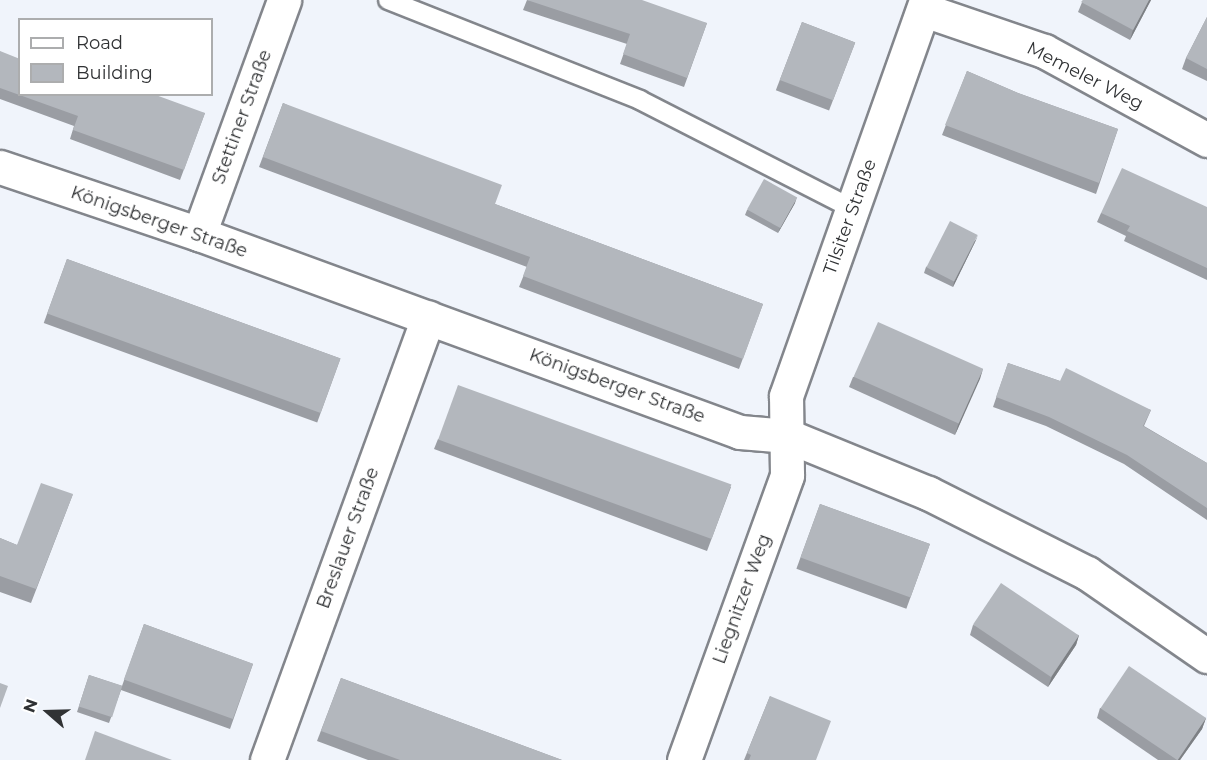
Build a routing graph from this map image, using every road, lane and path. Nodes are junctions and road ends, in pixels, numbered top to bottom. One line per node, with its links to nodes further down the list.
1 (285, 0): 7 (street, Stettiner Straße)
2 (388, 0): 6 (lane)
3 (925, 5): 4 (street, Memeler Weg); 6 (street, Tilsiter Straße)
4 (1207, 140)
5 (0, 167): 7 (street, Königsberger Straße)
6 (853, 209): 9 (street, Tilsiter Straße)
7 (199, 234): 8 (street, Königsberger Straße)
8 (428, 317): 9 (street, Königsberger Straße); 11 (street, Breslauer Straße)
9 (788, 436): 10 (street, Königsberger Straße); 12 (street, Liegnitzer Weg)
10 (1207, 656)
11 (267, 760)
12 (684, 760)

